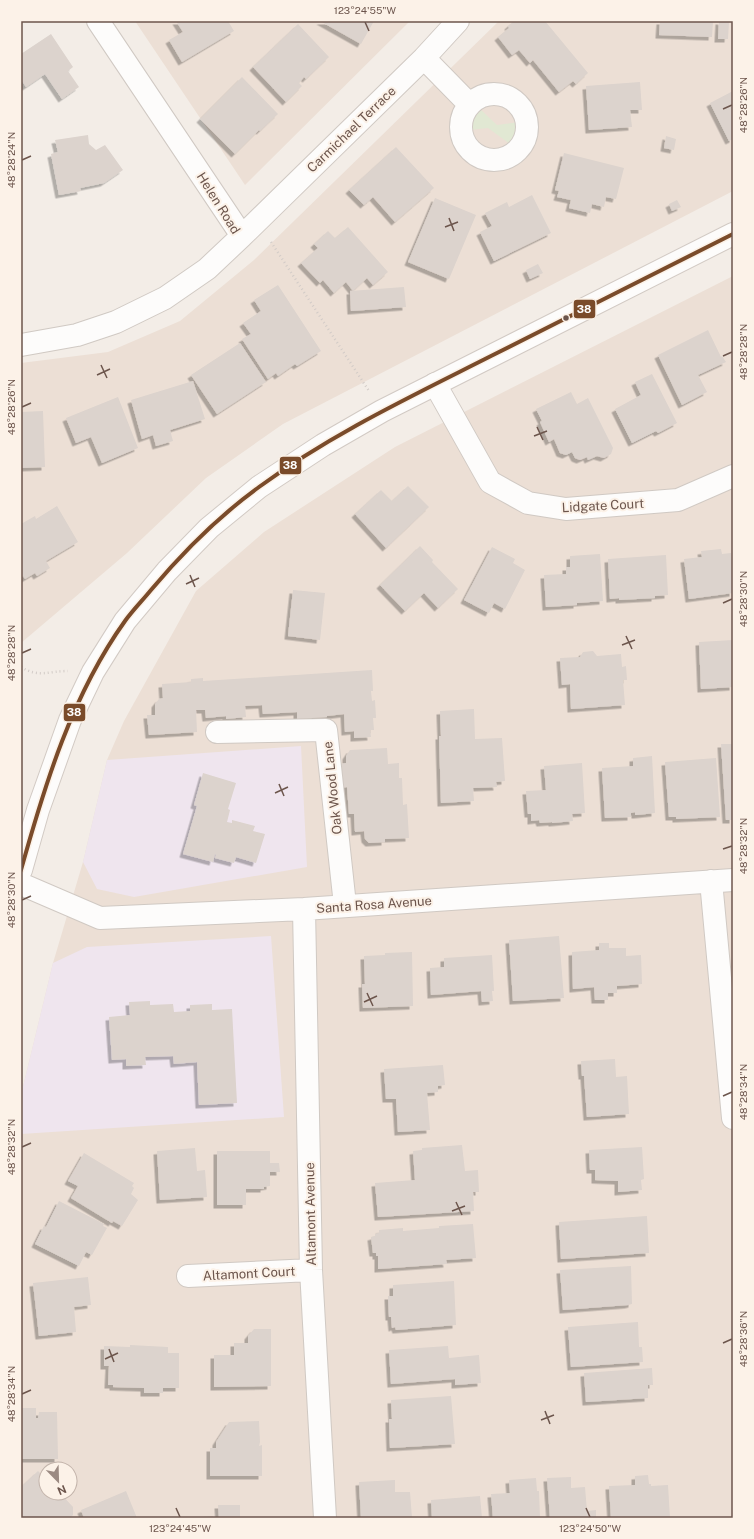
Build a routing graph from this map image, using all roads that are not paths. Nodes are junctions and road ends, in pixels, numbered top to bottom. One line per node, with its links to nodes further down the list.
1 (98, 21): 5 (street, Helen Road)
2 (458, 21): 3 (street, Carmichael Terrace)
3 (424, 58): 4 (street); 5 (street, Carmichael Terrace)
4 (469, 104)
5 (249, 228): 7 (street, Helen Road)
6 (733, 234): 8 (street)
7 (21, 345)
8 (435, 384): 9 (street, Lidgate Court); 11 (street)
9 (733, 476)
10 (217, 732): 15 (street, Oak Wood Lane)
11 (21, 870)
12 (733, 880): 13 (street, Santa Rosa Avenue)
13 (710, 881): 15 (street, Santa Rosa Avenue); 17 (street)
14 (21, 884): 16 (street, Santa Rosa Avenue)
15 (345, 905): 16 (street, Santa Rosa Avenue)
16 (304, 909): 18 (street, Altamont Avenue)
17 (733, 1118)
18 (311, 1270): 19 (street, Altamont Court); 20 (street, Altamont Avenue)
19 (188, 1276)
20 (326, 1518)

